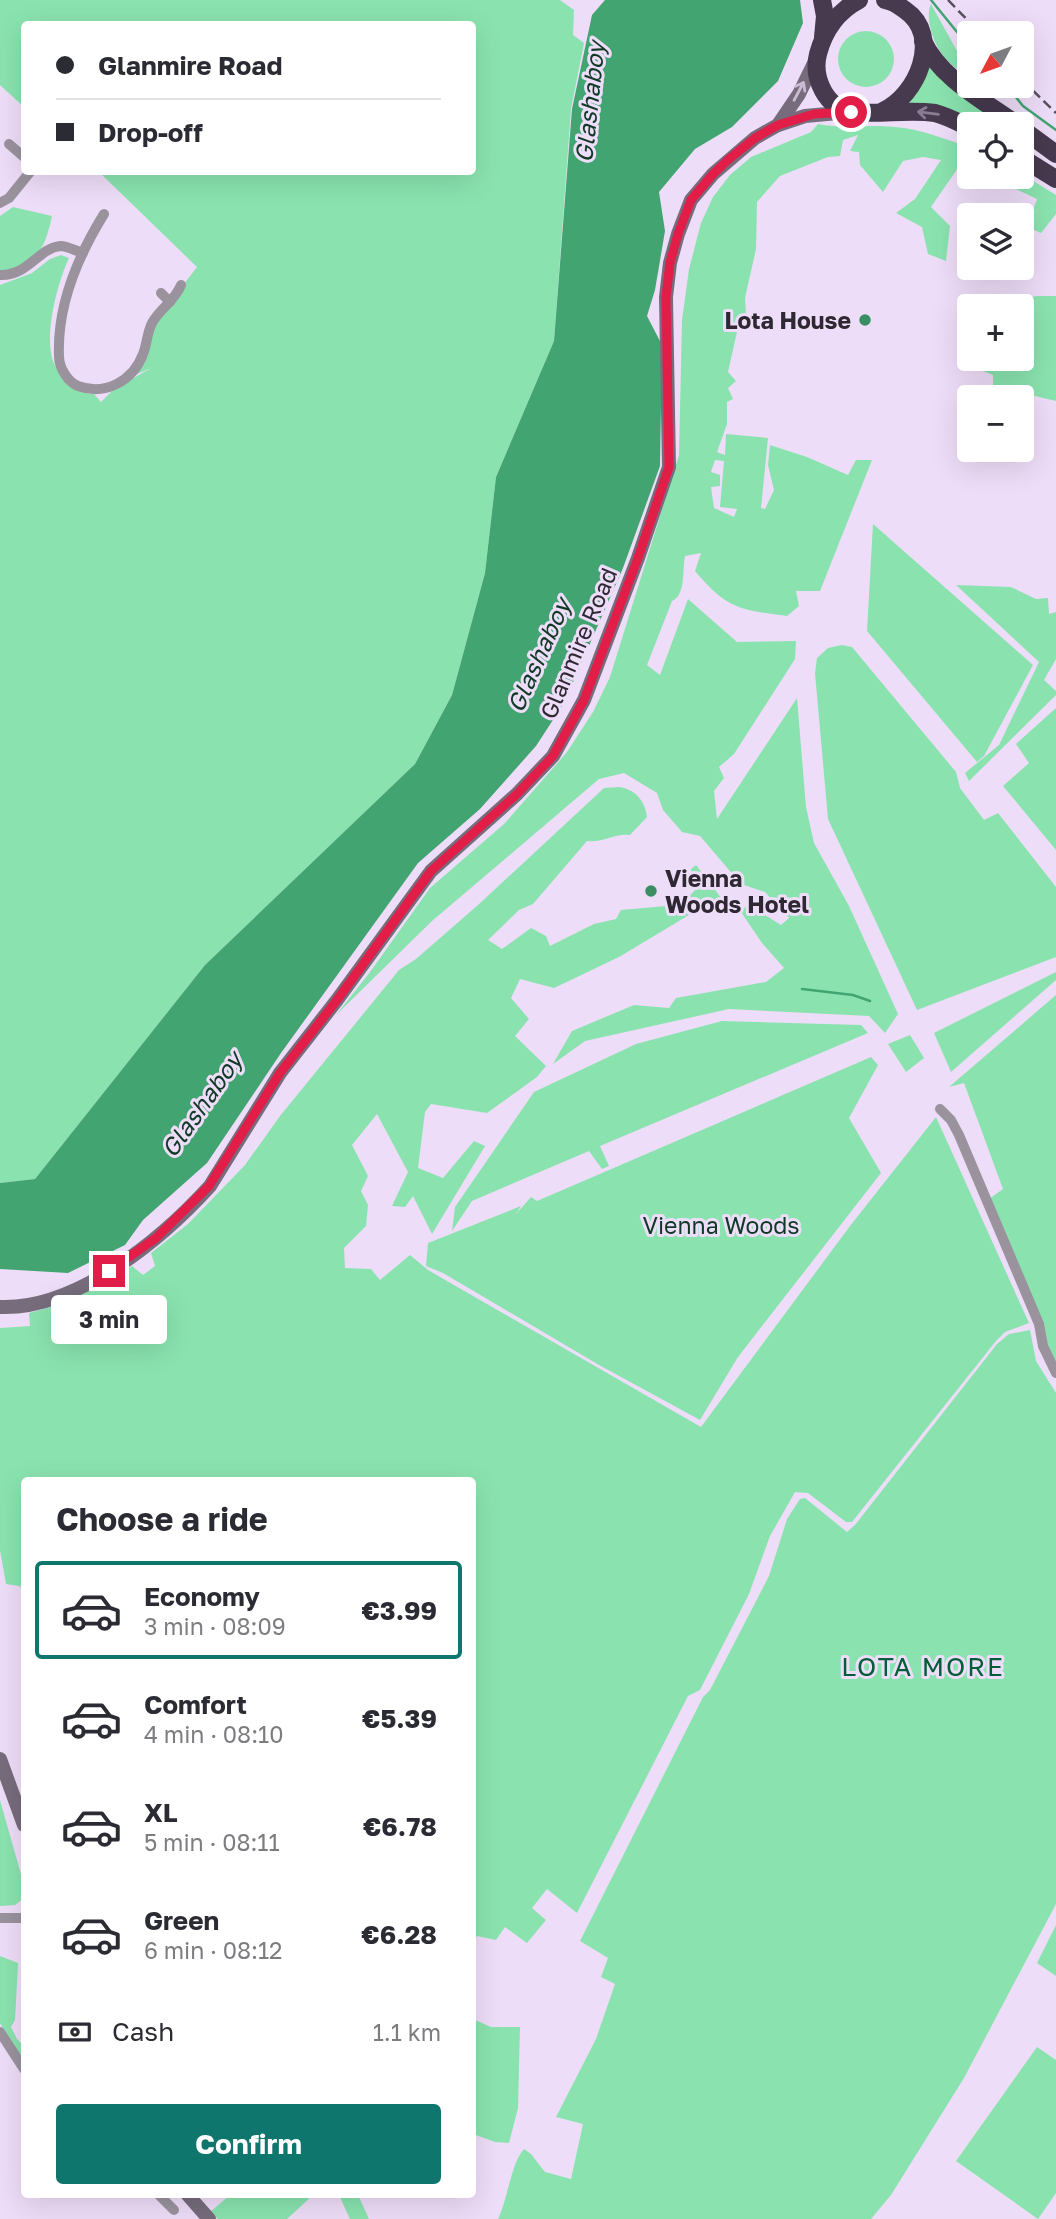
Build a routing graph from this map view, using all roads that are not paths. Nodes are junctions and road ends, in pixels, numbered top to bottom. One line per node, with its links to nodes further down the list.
1 (822, 0): 5 (highway)
2 (859, 0): 5 (highway)
3 (886, 0): 4 (highway)
4 (923, 41): 6 (highway); 8 (highway)
5 (820, 48): 7 (highway); 10 (main road, one-way to 5)
6 (883, 111): 7 (highway); 9 (highway, one-way to 6)
7 (851, 112): 10 (main road, Glanmire Road)
8 (1000, 112)
9 (957, 121)
10 (778, 125): 26 (main road, Glanmire Road)
11 (1034, 138): 14 (highway)
12 (9, 144): 13 (street)
13 (21, 154)
14 (1056, 154)
15 (1034, 165): 17 (highway)
16 (28, 175): 18 (street)
17 (1056, 179)
18 (0, 202)
19 (104, 214): 20 (street)
20 (82, 253): 21 (street); 24 (street)
21 (0, 275)
22 (180, 285): 24 (street)
23 (161, 293): 24 (street)
24 (170, 302)
25 (940, 1109): 27 (street)
26 (0, 1307)
27 (1056, 1373)
28 (0, 1759): 29 (main road)
29 (21, 1817)
30 (0, 1918): 31 (street)
31 (21, 1918)
32 (0, 2032): 33 (street)
33 (21, 2065)
34 (162, 2198): 36 (street)
35 (191, 2198): 37 (main road)
36 (174, 2210)
37 (209, 2219)

